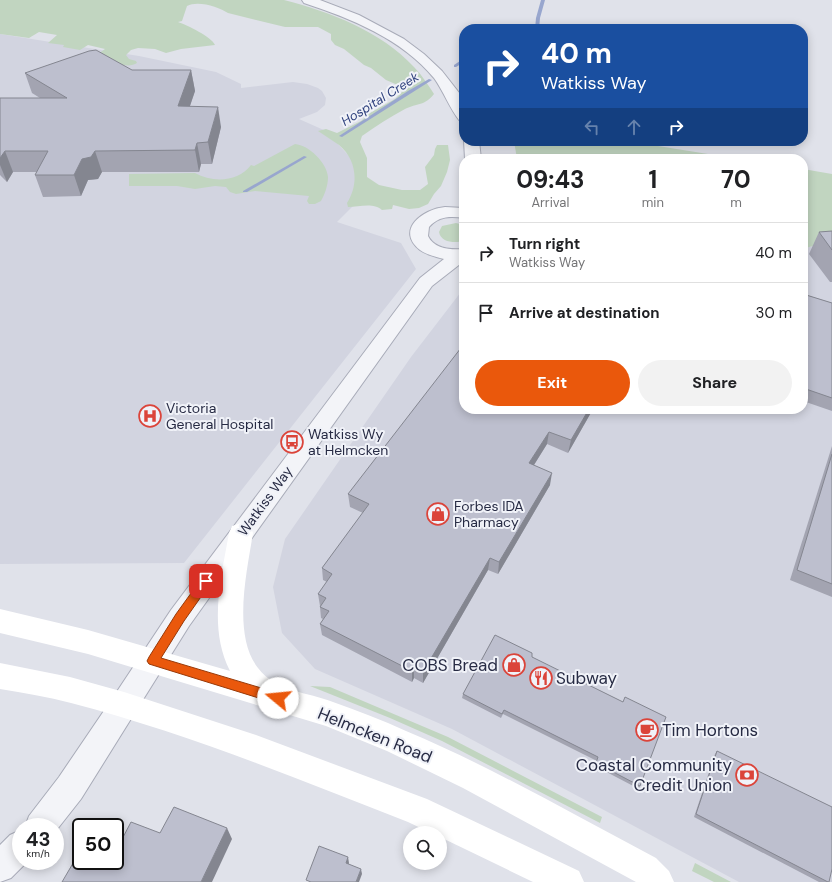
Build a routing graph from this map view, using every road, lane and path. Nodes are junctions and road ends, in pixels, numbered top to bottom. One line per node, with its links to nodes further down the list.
1 (308, 0): 2 (street)
2 (459, 107)
3 (459, 206): 4 (street)
4 (435, 251): 5 (street); 7 (street, Watkiss Way)
5 (459, 255)
6 (459, 257): 7 (street, Watkiss Way)
7 (426, 282): 8 (street, Watkiss Way)
8 (241, 533): 10 (street, Watkiss Way); 12 (main road)
9 (0, 621): 10 (main road, Helmcken Road)
10 (153, 661): 12 (main road, Helmcken Road); 13 (street, Watkiss Way)
11 (0, 676): 13 (main road)
12 (268, 695): 17 (main road, Helmcken Road)
13 (124, 705): 14 (street, Watkiss Way); 18 (main road)
14 (47, 818)
15 (12, 855): 16 (street)
16 (0, 866)
17 (652, 876)
18 (568, 882)

